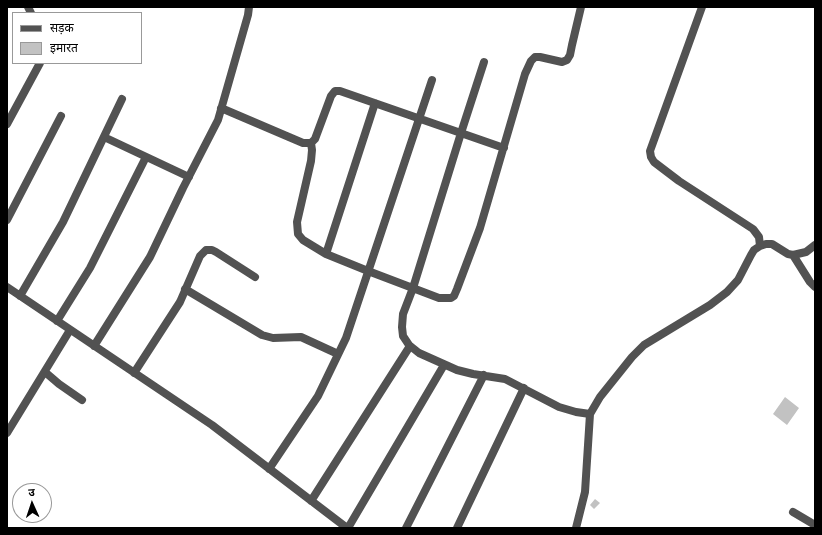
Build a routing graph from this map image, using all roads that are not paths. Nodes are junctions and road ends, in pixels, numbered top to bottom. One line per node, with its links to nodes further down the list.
1 (249, 7): 9 (street)
2 (581, 7): 16 (street)
3 (702, 7): 21 (street)
4 (484, 62): 13 (street)
5 (39, 64): 12 (street)
6 (432, 80): 11 (street)
7 (122, 99): 14 (street)
8 (375, 103): 11 (street); 15 (street); 22 (street)
9 (221, 108): 15 (street); 18 (street)
10 (61, 116): 19 (street)
11 (419, 118): 13 (street); 24 (street)
12 (7, 124)
13 (461, 133): 16 (street); 28 (street)
14 (104, 137): 17 (street); 30 (street)
15 (310, 143): 22 (street)
16 (504, 148): 28 (street)
17 (146, 157): 18 (street); 31 (street)
18 (189, 177): 33 (street)
19 (7, 220)
20 (815, 245): 23 (street)
21 (760, 246): 23 (street); 42 (street)
22 (326, 254): 24 (street)
23 (793, 255): 27 (street)
24 (368, 271): 28 (street); 35 (street)
25 (255, 277): 29 (street)
26 (7, 287): 30 (street)
27 (815, 287)
28 (413, 288): 34 (street)
29 (185, 289): 35 (street); 38 (street)
30 (20, 296): 31 (street)
31 (57, 321): 32 (street)
32 (70, 330): 33 (street); 37 (street)
33 (94, 346): 38 (street)
34 (410, 346): 36 (street); 45 (street)
35 (338, 354): 44 (street)
36 (444, 364): 39 (street); 48 (street)
37 (45, 372): 41 (street); 43 (street)
38 (134, 373): 44 (street)
39 (484, 375): 40 (street); 49 (street)
40 (524, 388): 42 (street); 50 (street)
41 (82, 400)
42 (590, 414): 51 (street)
43 (7, 433)
44 (269, 469): 45 (street)
45 (311, 501): 48 (street)
46 (793, 512): 47 (street)
47 (815, 526)
48 (343, 527)
49 (406, 528)
50 (457, 528)
51 (576, 528)

